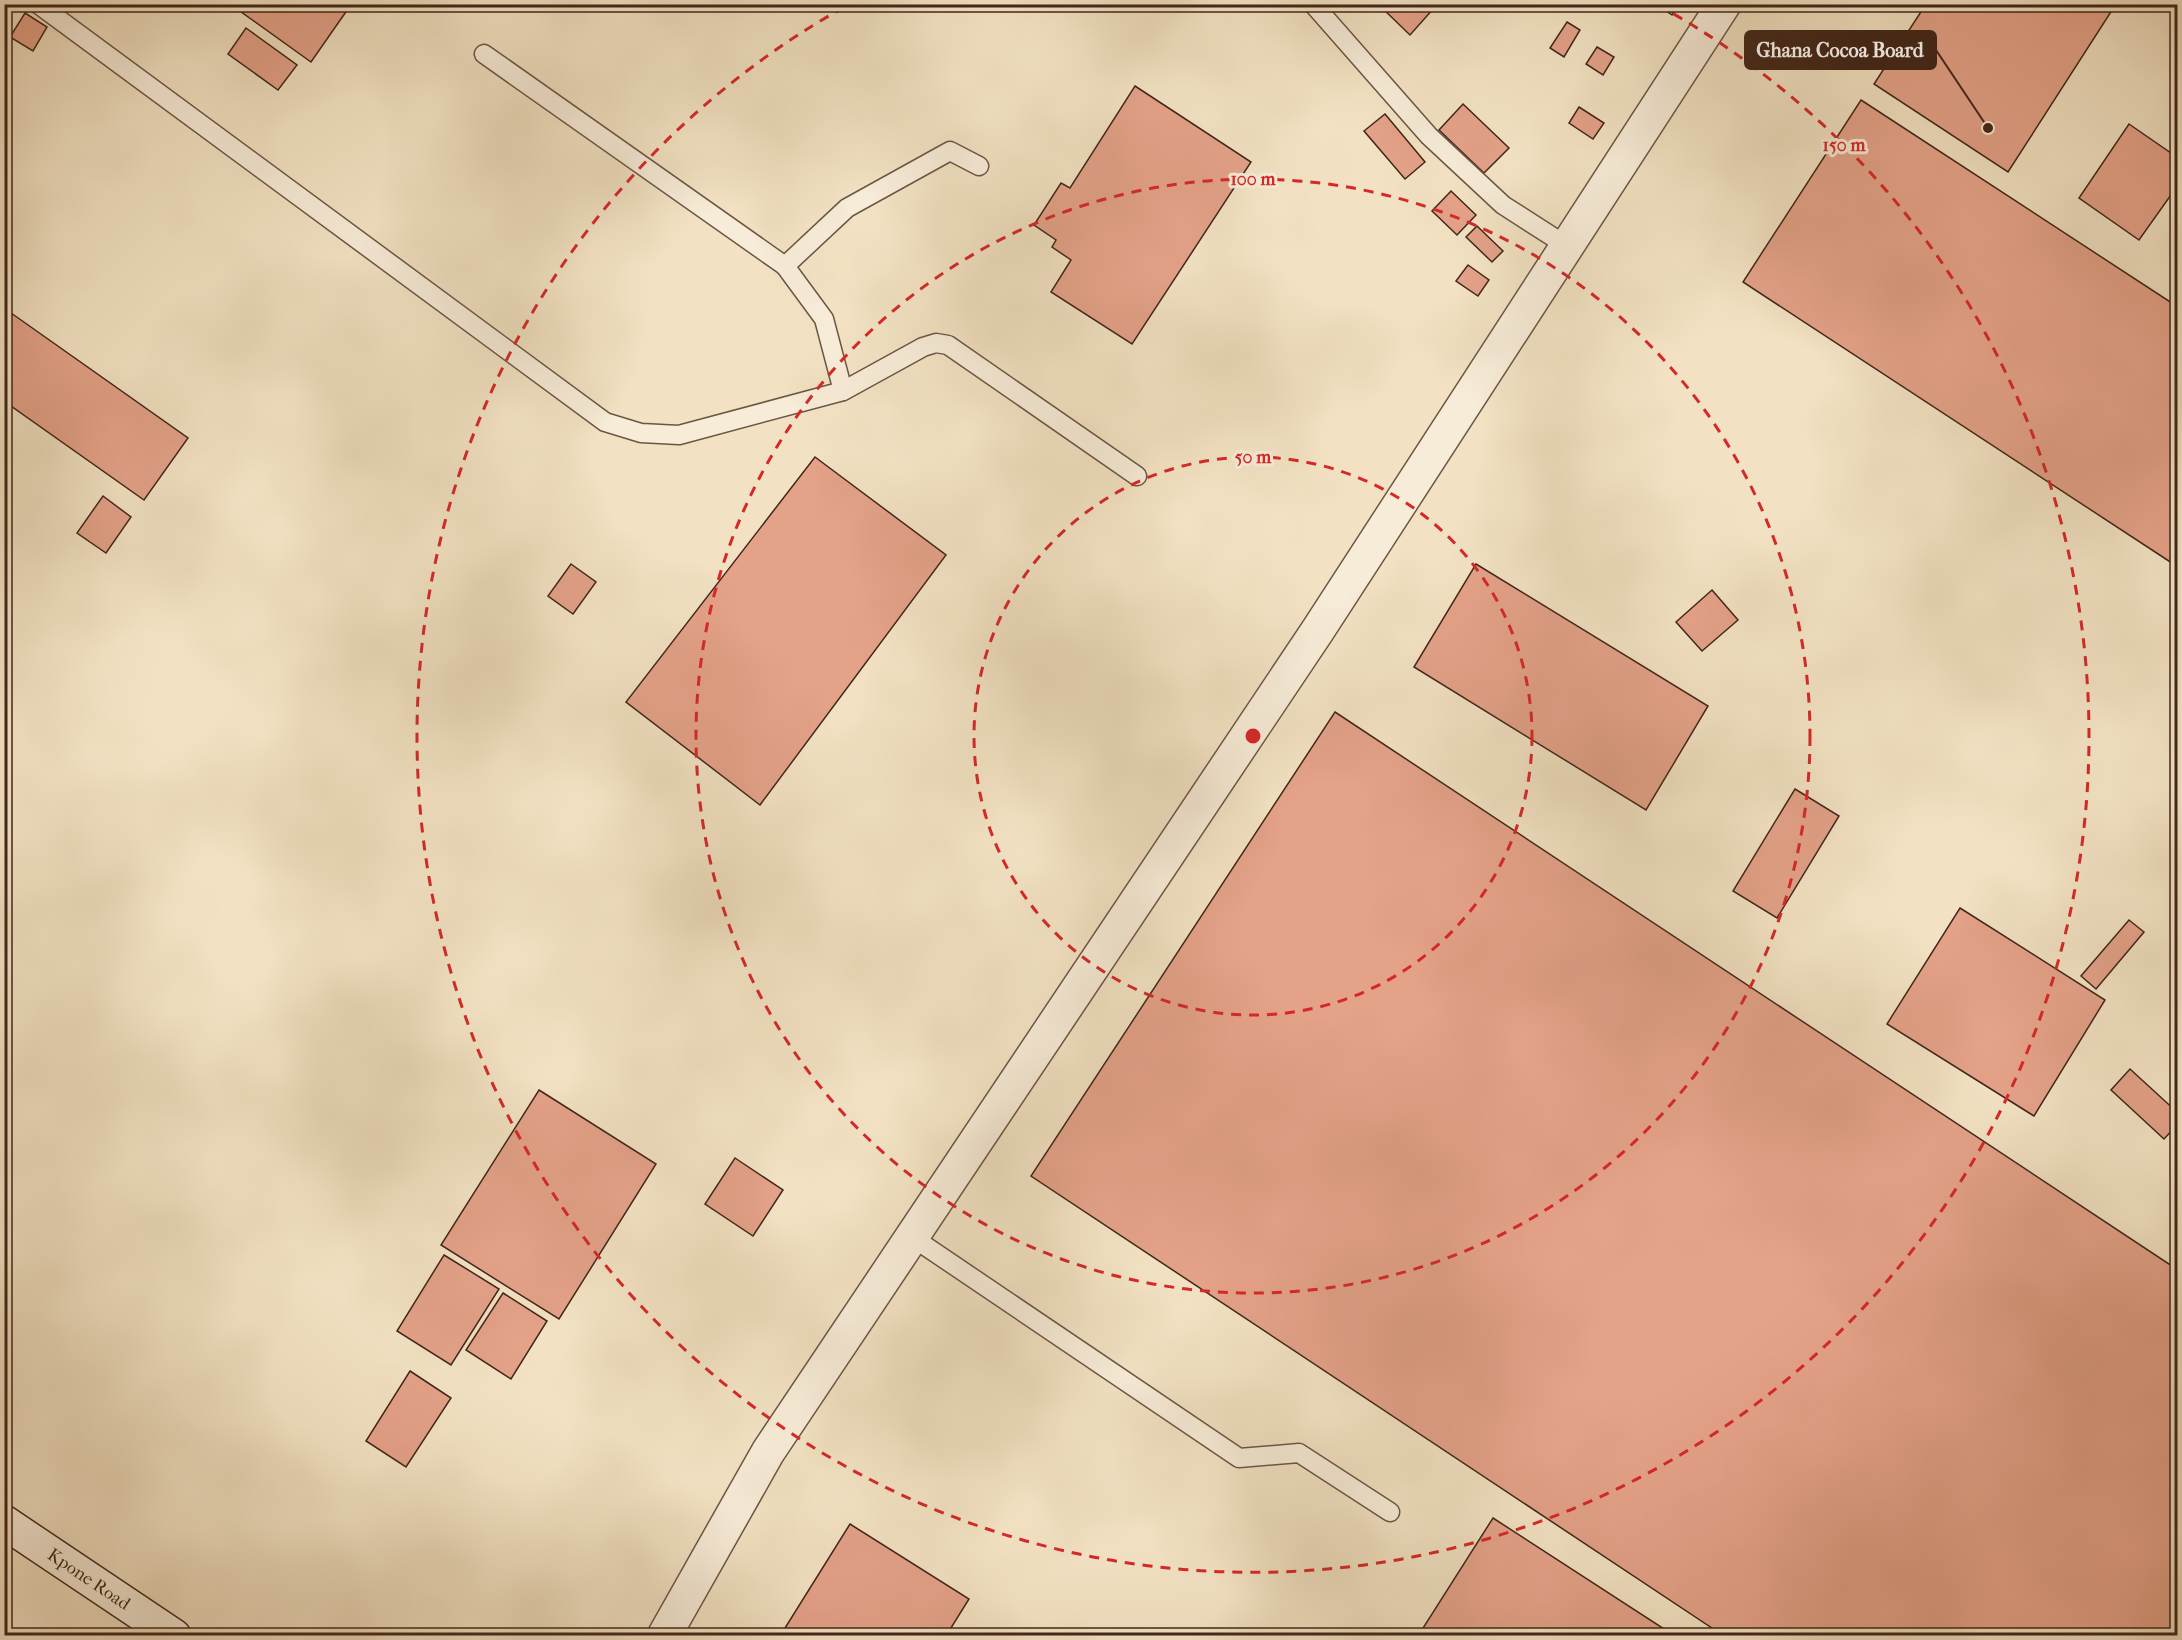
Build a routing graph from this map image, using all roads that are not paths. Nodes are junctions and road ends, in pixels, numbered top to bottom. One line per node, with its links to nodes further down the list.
1 (38, 4): 8 (lane)
2 (1312, 4): 6 (lane)
3 (1724, 4): 6 (street)
4 (484, 54): 7 (lane)
5 (979, 166): 7 (lane)
6 (1567, 246): 10 (street)
7 (785, 266): 8 (lane)
8 (843, 391): 9 (lane)
9 (1137, 476)
10 (912, 1237): 11 (lane); 14 (street)
11 (1390, 1512)
12 (4, 1522): 13 (street, Kpone Road)
13 (174, 1635)
14 (664, 1635)

